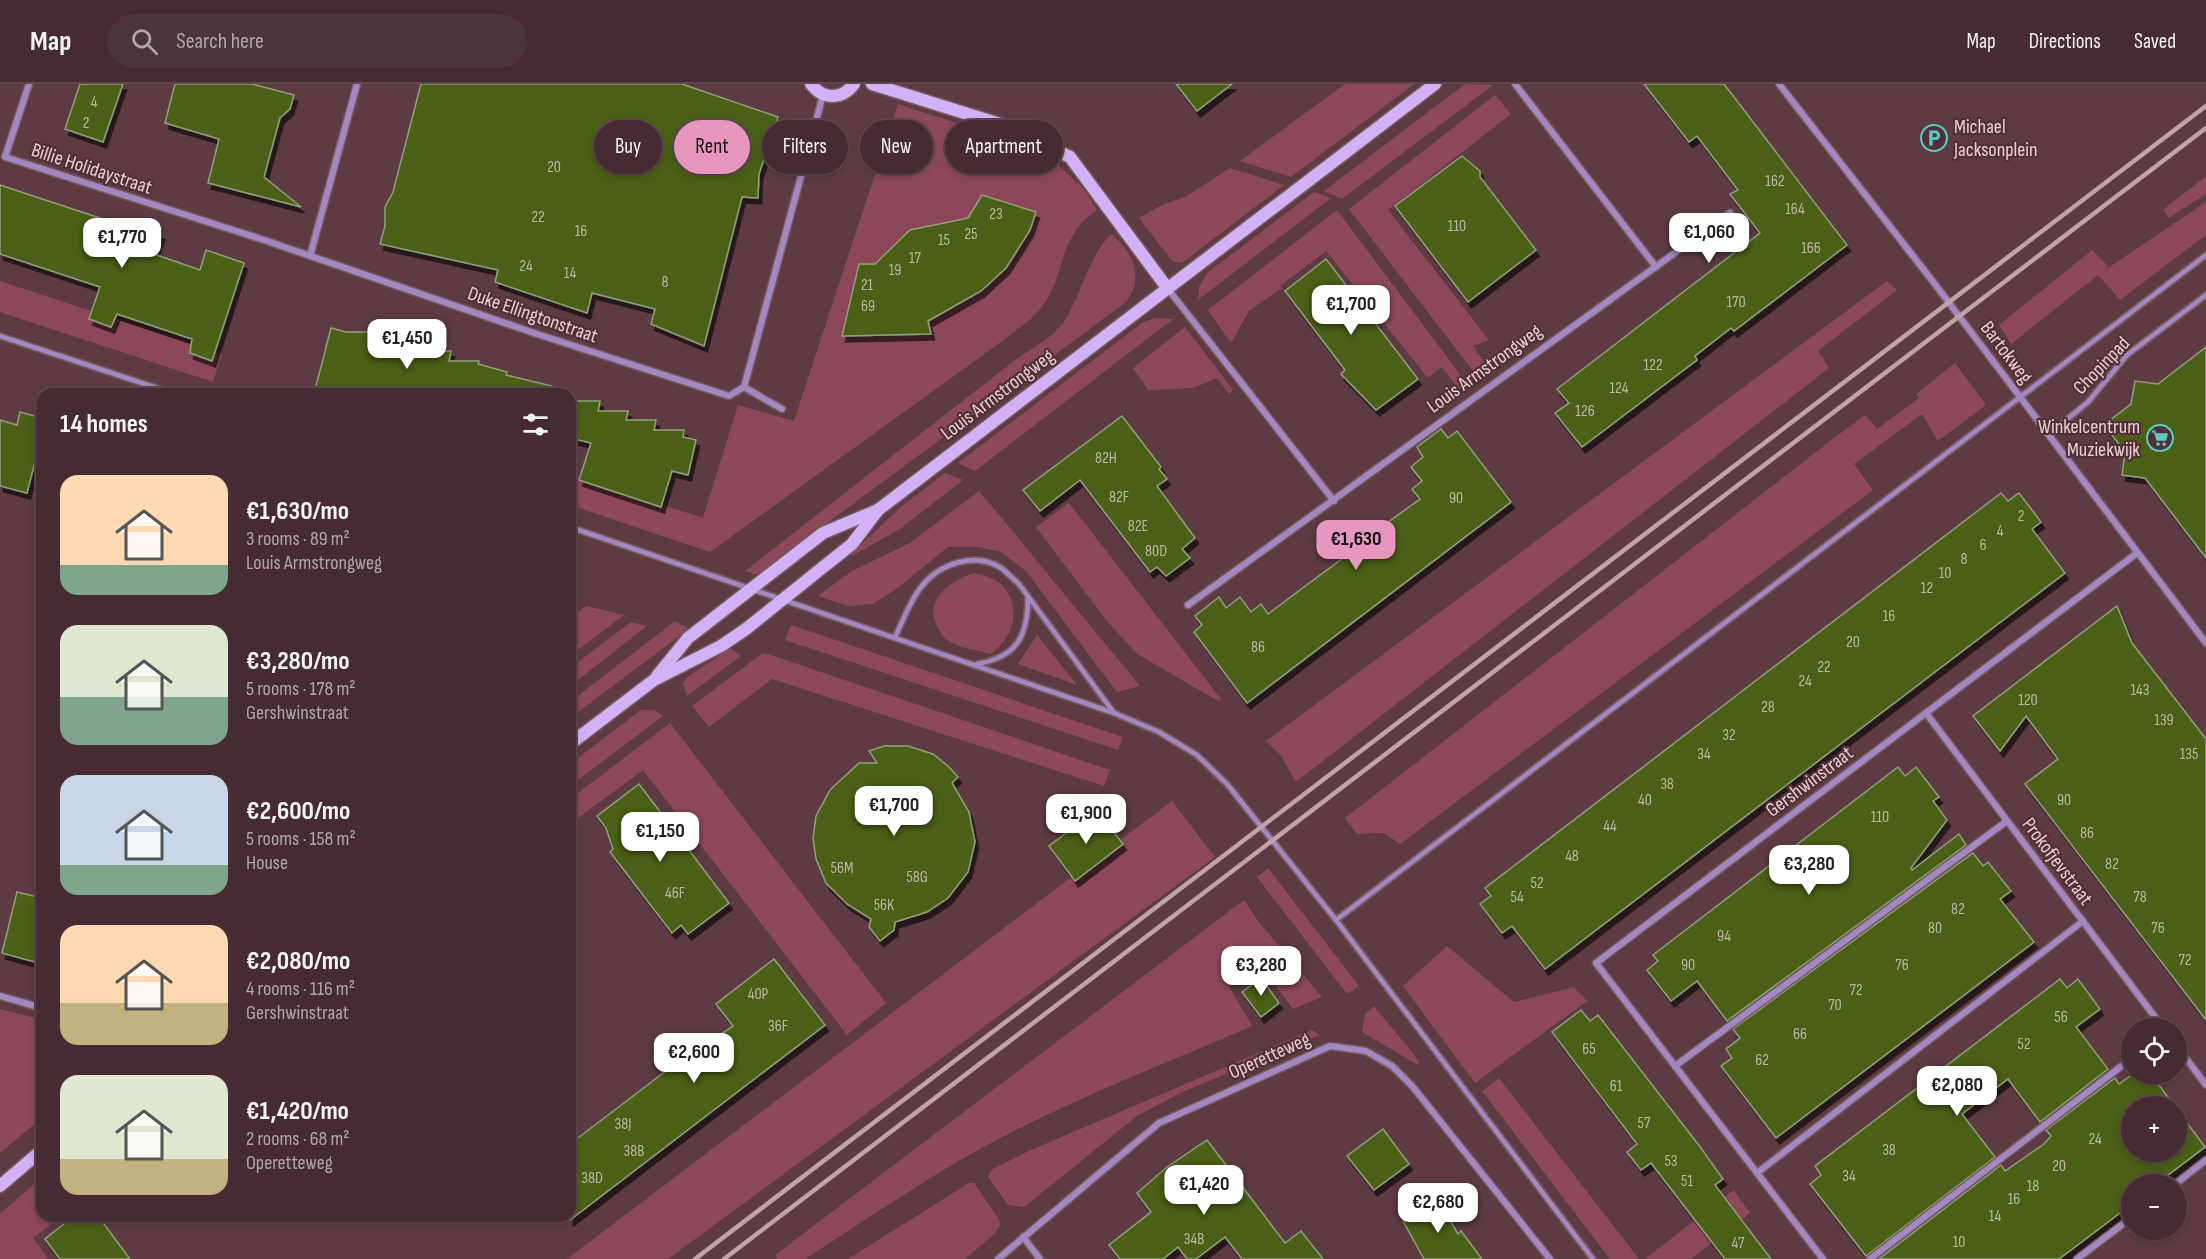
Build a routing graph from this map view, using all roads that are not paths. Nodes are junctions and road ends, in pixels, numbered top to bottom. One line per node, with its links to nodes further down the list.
1 (29, 84): 12 (street, Billie Holidaystraat)
2 (357, 84): 12 (street)
3 (811, 84): 9 (street)
4 (854, 84): 9 (street)
5 (872, 84): 14 (street)
6 (1435, 84): 14 (street, Louis Armstrongweg)
7 (1515, 84): 13 (street)
8 (1779, 84): 19 (street, Bartokweg)
9 (823, 95): 17 (street)
10 (1731, 213): 13 (street, Louis Armstrongweg)
11 (2206, 255): 19 (lane)
12 (310, 256): 17 (street, Duke Ellingtonstraat)
13 (1656, 267): 22 (street, Louis Armstrongweg)
14 (1168, 289): 22 (street); 23 (street, Louis Armstrongweg)
15 (2206, 295): 21 (lane, Chopinpad)
16 (0, 336): 18 (lane)
17 (744, 387): 20 (street)
18 (157, 388)
19 (2020, 396): 21 (street, Bartokweg); 38 (lane)
20 (782, 409)
21 (2048, 435): 25 (street, Bartokweg)
22 (1334, 501): 29 (street, Louis Armstrongweg)
23 (878, 510): 26 (street, Louis Armstrongweg); 28 (street, Louis Armstrongweg)
24 (576, 529): 26 (lane)
25 (2138, 553): 31 (street, Bartokweg); 35 (street, Gershwinstraat)
26 (752, 590): 28 (lane); 33 (street, Louis Armstrongweg)
27 (1028, 596): 30 (lane); 32 (lane); 34 (lane)
28 (781, 600): 30 (lane); 33 (street, Louis Armstrongweg)
29 (1188, 605)
30 (895, 638): 32 (lane)
31 (2206, 643)
32 (974, 665): 34 (lane)
33 (654, 680): 36 (street, Louis Armstrongweg)
34 (1114, 712): 38 (lane)
35 (1926, 713): 37 (street, Prokofjevstraat); 44 (street, Gershwinstraat)
36 (576, 739)
37 (2007, 821): 39 (street, Prokofjevstraat); 44 (street)
38 (1336, 920): 57 (lane)
39 (2083, 921): 42 (street, Prokofjevstraat); 49 (street)
40 (0, 996): 41 (street)
41 (36, 1006)
42 (2156, 1018)
43 (2187, 1060): 46 (street)
44 (1675, 1066): 49 (street, Gershwinstraat)
45 (2121, 1066): 59 (street)
46 (2206, 1085)
47 (36, 1155): 51 (street)
48 (2206, 1160): 50 (street)
49 (1756, 1173): 58 (street, Gershwinstraat)
50 (2187, 1175)
51 (0, 1186)
52 (2121, 1225): 60 (street)
53 (1023, 1237): 54 (street, Operetteweg); 55 (street); 56 (street, Operetteweg)
54 (998, 1259)
55 (1040, 1259)
56 (1550, 1259)
57 (1593, 1259)
58 (1823, 1259)
59 (1870, 1259)
60 (2077, 1259)

